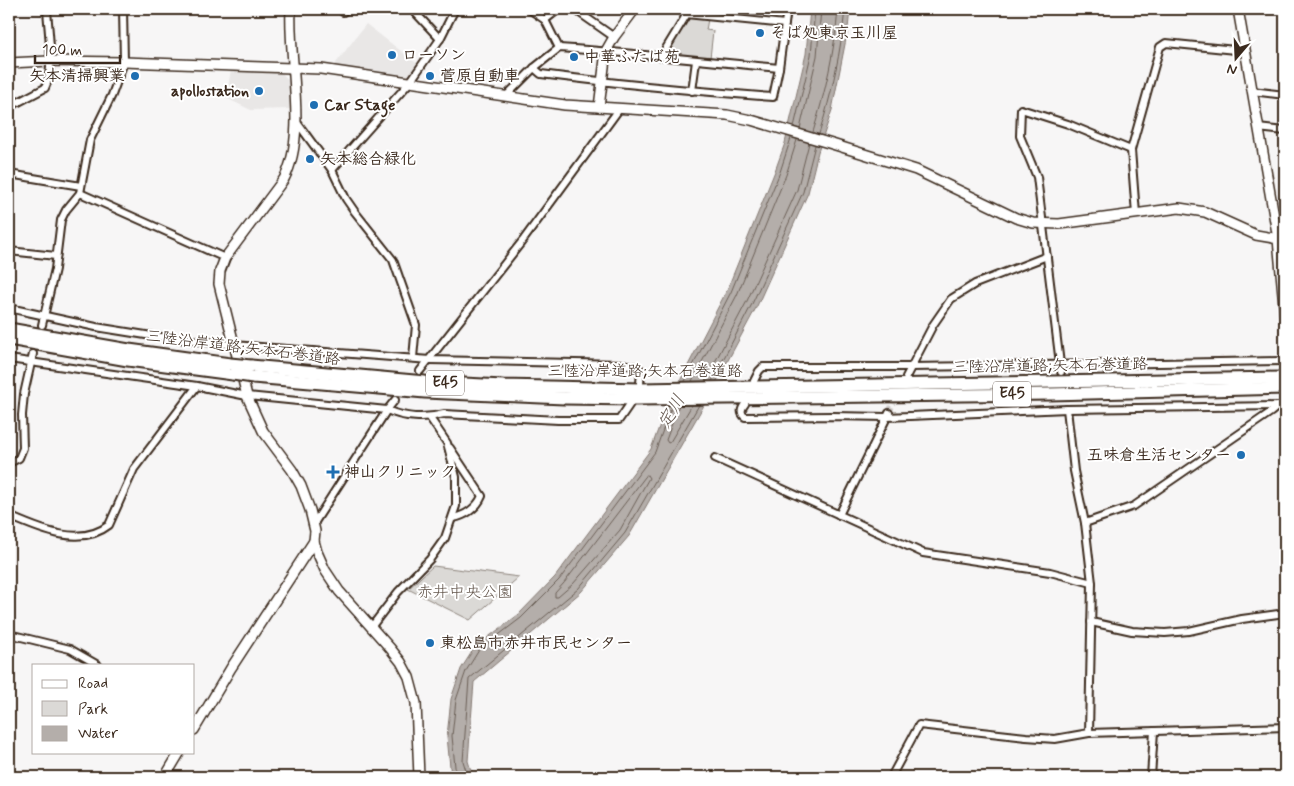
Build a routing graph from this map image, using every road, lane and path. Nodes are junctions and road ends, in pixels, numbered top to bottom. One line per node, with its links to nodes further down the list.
1 (47, 9): 22 (street)
2 (123, 9): 24 (street)
3 (291, 9): 26 (street)
4 (412, 9): 17 (street)
5 (455, 9): 17 (street)
6 (529, 9): 14 (street)
7 (559, 9): 14 (street)
8 (574, 9): 16 (street)
9 (636, 9): 16 (street)
10 (678, 9): 13 (street)
11 (787, 9): 15 (street)
12 (1238, 9): 20 (street)
13 (688, 11): 15 (street); 21 (street)
14 (544, 20): 18 (street)
15 (785, 24): 28 (street)
16 (614, 37): 19 (street)
17 (440, 40): 29 (street)
18 (559, 48): 19 (street); 27 (street)
19 (606, 51): 21 (street); 30 (street)
20 (1245, 51): 32 (street); 41 (street)
21 (662, 56): 23 (street)
22 (49, 61): 24 (street); 25 (street); 36 (street)
23 (696, 61): 28 (street); 31 (street)
24 (124, 62): 26 (street); 44 (street)
25 (9, 64)
26 (293, 68): 29 (street); 38 (street)
27 (534, 68): 30 (street); 34 (street)
28 (779, 68): 31 (street)
29 (410, 82): 34 (street); 42 (street)
30 (602, 82): 31 (street); 35 (street)
31 (692, 91)
32 (1252, 91): 33 (street); 39 (street)
33 (1285, 95)
34 (505, 97): 35 (street)
35 (599, 106): 37 (street)
36 (9, 107)
37 (620, 108): 47 (street); 65 (street)
38 (296, 121): 42 (street); 52 (street)
39 (1258, 128): 40 (street); 48 (street)
40 (1285, 131)
41 (1131, 150): 46 (street); 47 (street)
42 (332, 170): 62 (street)
43 (9, 174): 44 (street)
44 (81, 186): 45 (street)
45 (80, 193): 50 (street); 52 (street)
46 (1136, 214): 47 (street); 48 (street)
47 (1044, 225): 51 (street)
48 (1281, 239): 55 (street)
49 (9, 251): 50 (street)
50 (56, 256): 54 (street)
51 (1047, 256): 68 (street); 69 (street)
52 (225, 258): 59 (street)
53 (9, 308): 54 (street)
54 (44, 315): 56 (street); 59 (street)
55 (1285, 318)
56 (42, 325)
57 (9, 329): 70 (highway, 三陸沿岸道路;矢本石巻道路 / E45)
58 (9, 339): 64 (highway, 三陸沿岸道路;矢本石巻道路 / E45)
59 (234, 345): 62 (street); 78 (street)
60 (9, 346): 64 (highway)
61 (33, 354): 67 (street)
62 (412, 358): 65 (street)
63 (9, 359): 67 (street)
64 (128, 360): 70 (highway, 三陸沿岸道路;矢本石巻道路 / E45)
65 (430, 360): 71 (street); 77 (street)
66 (1285, 361): 68 (street)
67 (30, 362): 75 (street); 87 (street)
68 (1060, 364): 69 (street); 72 (street)
69 (910, 367): 73 (street); 76 (street)
70 (232, 369): 77 (highway, 三陸沿岸道路;矢本石巻道路 / E45, bridge)
71 (420, 371)
72 (1061, 372)
73 (906, 378)
74 (1283, 383): 76 (highway, 三陸沿岸道路;矢本石巻道路 / E45)
75 (197, 386): 78 (street); 89 (street)
76 (747, 393): 77 (highway, 三陸沿岸道路;矢本石巻道路 / E45); 83 (street)
77 (636, 394): 84 (street)
78 (247, 396): 82 (street); 92 (street)
79 (395, 400): 82 (street)
80 (1282, 406): 81 (street); 91 (street)
81 (1066, 408): 83 (street); 91 (street)
82 (387, 410): 84 (street); 92 (street)
83 (888, 414): 88 (street)
84 (430, 418): 85 (street)
85 (447, 443): 90 (street); 90 (street)
86 (715, 458): 88 (street)
87 (9, 463)
88 (839, 515): 94 (street)
89 (9, 516)
90 (453, 518): 97 (street)
91 (1085, 523): 94 (street)
92 (313, 525): 93 (street)
93 (314, 541): 97 (street); 100 (street)
94 (1092, 583): 96 (street)
95 (1285, 613): 96 (street)
96 (1091, 622): 103 (street)
97 (372, 626): 106 (street)
98 (9, 634): 99 (street)
99 (96, 664)
100 (195, 726)
101 (1285, 727): 102 (street)
102 (1154, 731): 103 (street); 108 (street)
103 (1089, 733): 107 (street)
104 (179, 754): 105 (street)
105 (165, 777)
106 (419, 777)
107 (891, 777)
108 (1151, 777)

